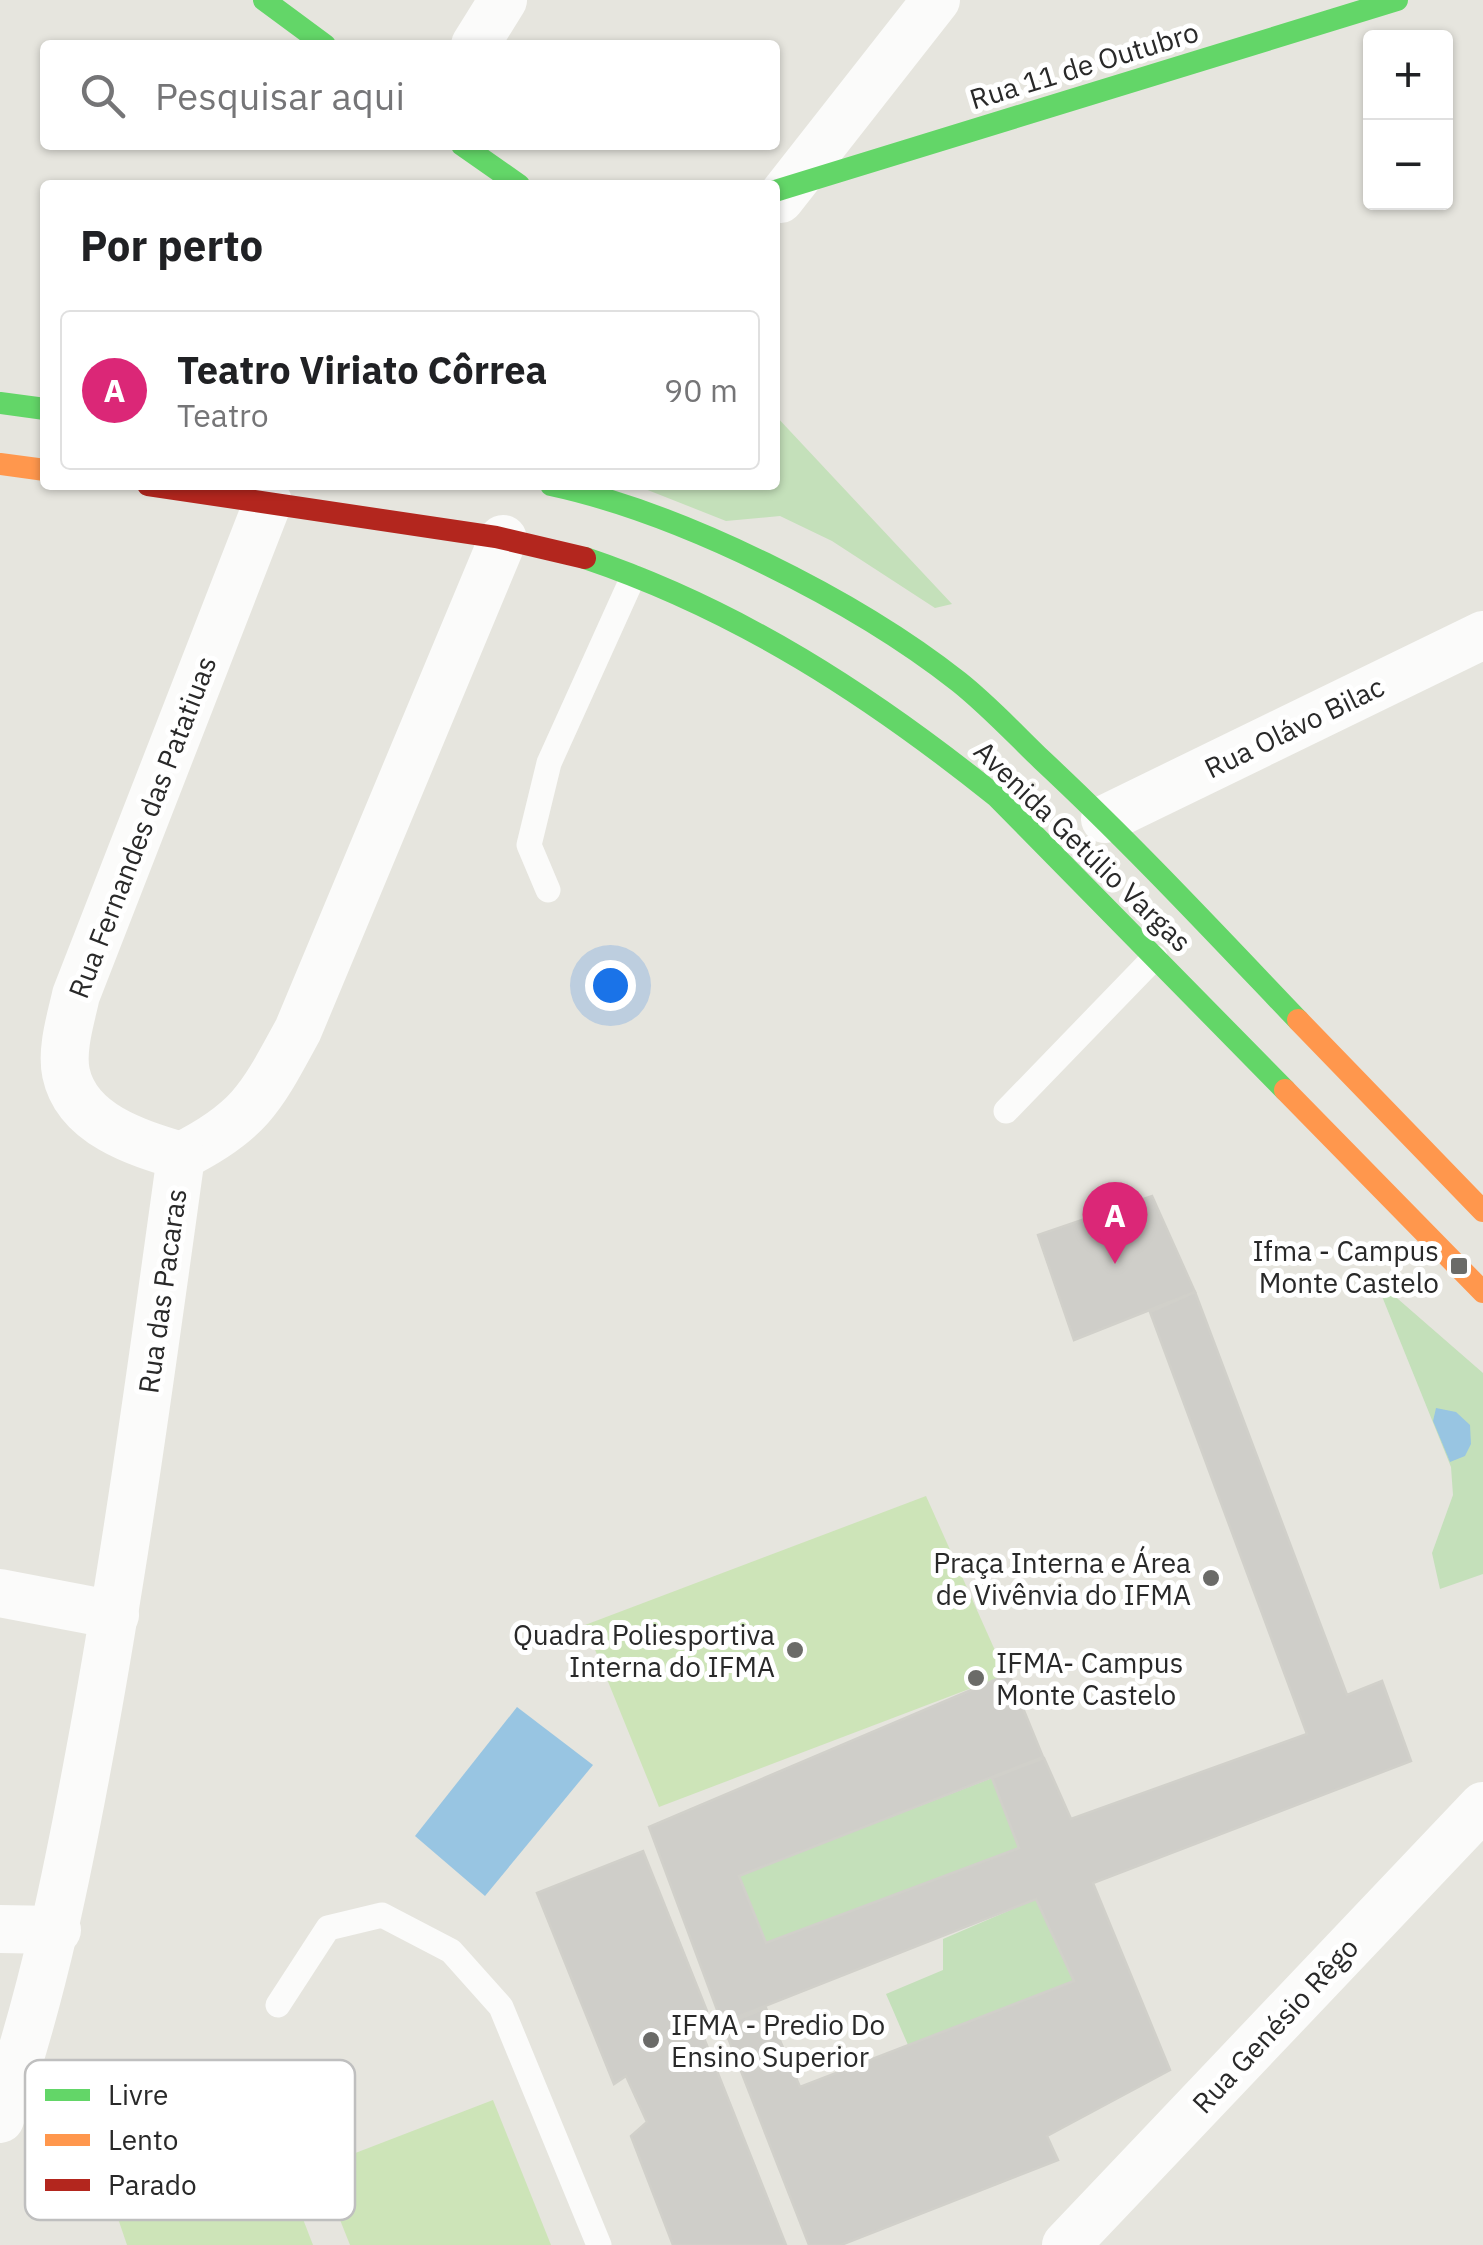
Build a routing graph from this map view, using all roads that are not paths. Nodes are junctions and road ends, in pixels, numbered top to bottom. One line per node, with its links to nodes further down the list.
1 (264, 0): 5 (main road)
2 (503, 0): 6 (street)
3 (936, 0): 9 (street)
4 (1397, 0): 9 (main road, Rua 11 de Outubro)
5 (318, 40)
6 (478, 40)
7 (469, 150): 8 (main road)
8 (512, 180)
9 (780, 194)
10 (0, 402): 11 (main road)
11 (40, 408)
12 (0, 464): 13 (main road)
13 (40, 469)
14 (183, 490): 16 (main road, Avenida Getúlio Vargas)
15 (582, 490): 20 (main road, Avenida Getúlio Vargas)
16 (268, 502): 17 (main road, Avenida Getúlio Vargas); 24 (street, Rua Fernandes das Patatiuas)
17 (503, 539): 18 (main road, Avenida Getúlio Vargas); 24 (street, Rua das Pacaras)
18 (633, 577): 21 (lane); 22 (main road, Avenida Getúlio Vargas)
19 (1483, 635): 20 (street, Rua Olávo Bilac)
20 (1105, 819): 25 (main road, Avenida Getúlio Vargas)
21 (548, 890)
22 (1154, 957): 23 (lane); 26 (main road, Avenida Getúlio Vargas)
23 (1006, 1111)
24 (182, 1156): 28 (street, Rua das Pacaras)
25 (1477, 1196)
26 (1483, 1292)
27 (0, 1593): 28 (street)
28 (115, 1615): 31 (street, Rua das Pacaras)
29 (1483, 1806): 35 (street, Rua Genésio Rêgo)
30 (0, 1930): 31 (street)
31 (57, 1930): 33 (street, Rua das Pacaras)
32 (278, 2006): 34 (lane)
33 (0, 2119)
34 (599, 2245)
35 (1066, 2245)

